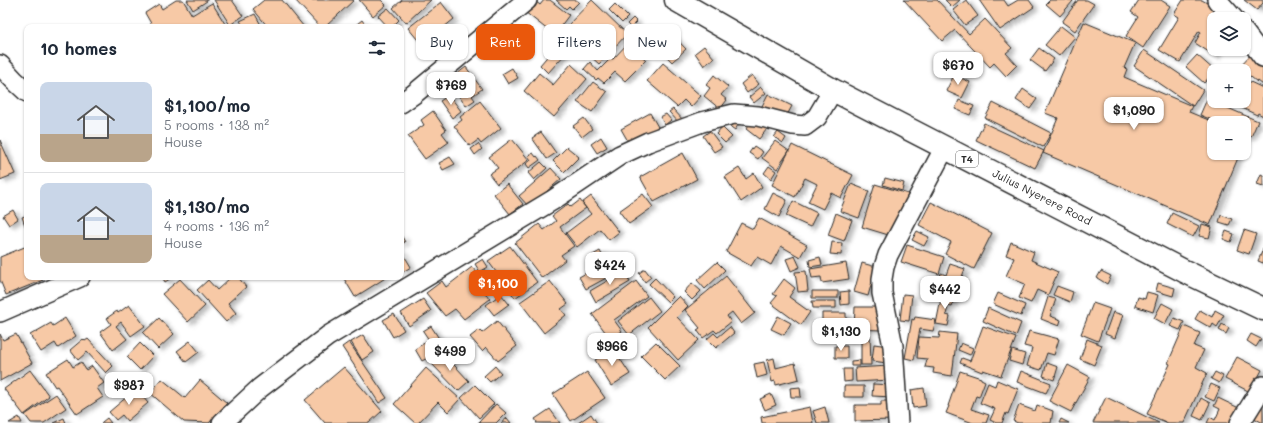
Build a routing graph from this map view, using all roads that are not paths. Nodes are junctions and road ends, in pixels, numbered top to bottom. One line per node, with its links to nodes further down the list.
1 (527, 0): 10 (street)
2 (676, 0): 9 (highway, Julius Nyerere Road / T4)
3 (1217, 0): 4 (street)
4 (1228, 12)
5 (1251, 41): 6 (street)
6 (1263, 57)
7 (0, 65): 8 (street)
8 (24, 89)
9 (833, 90): 11 (highway, Julius Nyerere Road / T4); 16 (street)
10 (404, 101)
11 (945, 147): 13 (highway, Julius Nyerere Road / T4); 17 (street)
12 (73, 280): 14 (street)
13 (1263, 309)
14 (0, 312)
15 (1263, 386): 18 (street)
16 (222, 423)
17 (898, 423)
18 (1240, 423)

